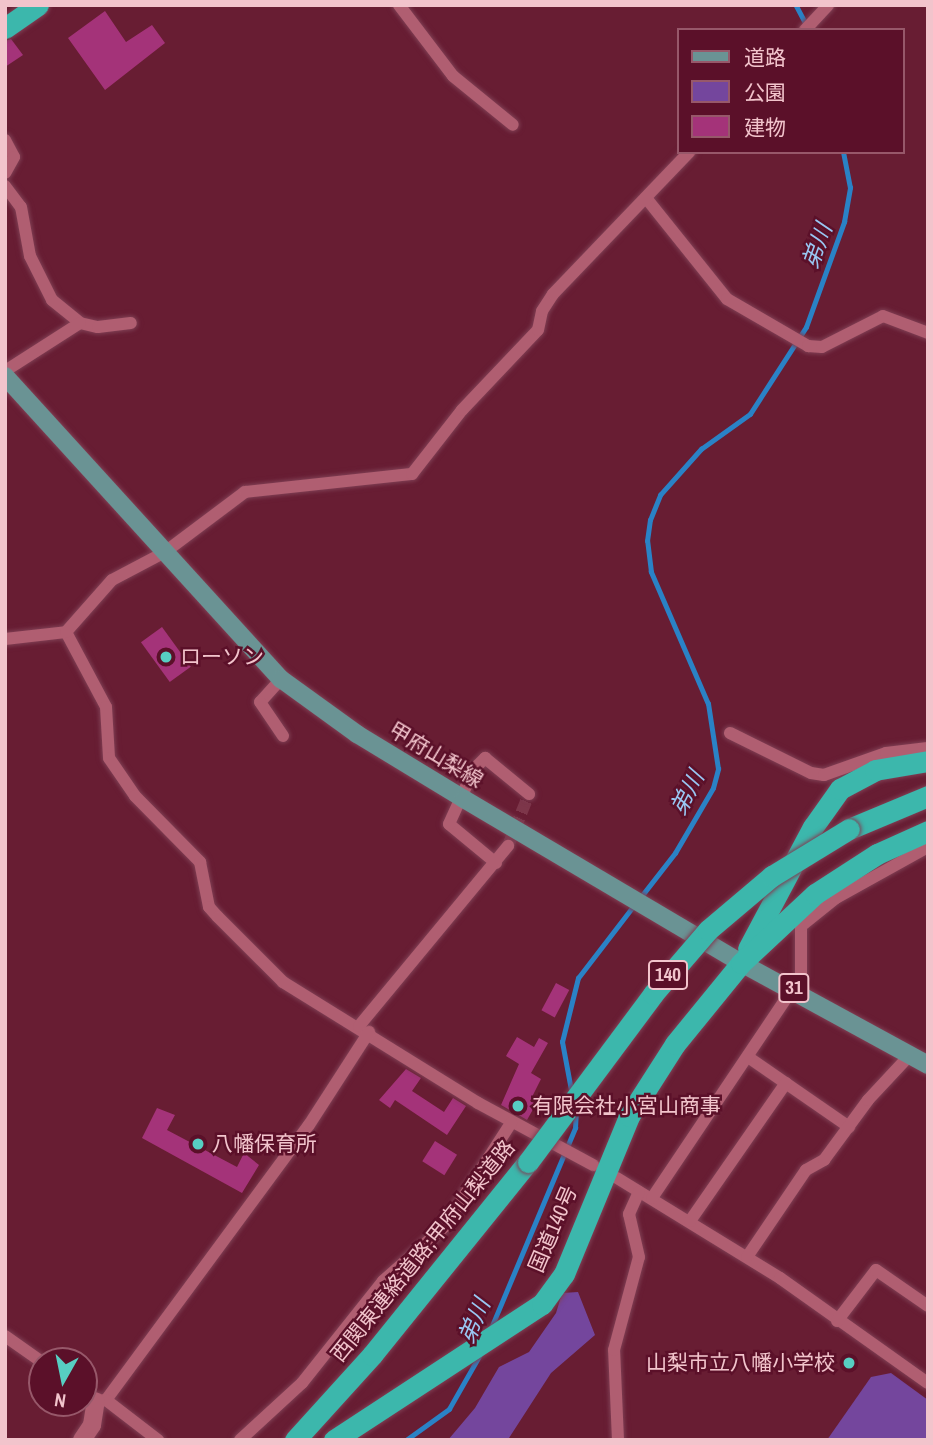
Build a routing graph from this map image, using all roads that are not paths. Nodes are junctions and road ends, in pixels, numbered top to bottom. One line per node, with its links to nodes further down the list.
1 (38, 5): 4 (highway)
2 (399, 5): 6 (street)
3 (828, 5): 5 (street)
4 (5, 28)
5 (807, 28)
6 (513, 125)
7 (5, 141): 9 (street)
8 (688, 154): 11 (street)
9 (5, 173)
10 (5, 186): 12 (street)
11 (646, 198): 14 (street); 16 (street)
12 (80, 323): 13 (street); 15 (street)
13 (131, 323)
14 (928, 333)
15 (5, 373): 16 (main road, 甲府山梨線 / 31)
16 (165, 552): 17 (street); 19 (main road, 甲府山梨線 / 31)
17 (66, 632): 18 (street); 33 (street)
18 (5, 639)
19 (281, 679): 21 (street); 26 (main road, 甲府山梨線 / 31)
20 (730, 733): 22 (street)
21 (283, 736)
22 (928, 748)
23 (928, 761): 31 (highway)
24 (529, 794): 26 (street)
25 (928, 796): 57 (highway, 西関東連絡道路;甲府山梨道路 / 140, bridge)
26 (464, 799): 30 (street); 31 (main road, 甲府山梨線 / 31)
27 (928, 831): 31 (highway)
28 (508, 846): 30 (street)
29 (928, 847): 32 (street)
30 (496, 863): 33 (street)
31 (741, 963): 32 (main road, 甲府山梨線 / 31); 58 (highway, 国道140号 / 140)
32 (793, 988): 34 (main road, 甲府山梨線 / 31); 35 (street)
33 (364, 1029): 38 (street); 51 (street)
34 (910, 1055): 36 (main road, 甲府山梨線 / 31); 39 (street)
35 (748, 1058): 37 (street); 43 (street)
36 (928, 1065)
37 (786, 1083): 39 (street); 44 (street)
38 (511, 1123): 40 (street); 56 (street)
39 (849, 1127): 45 (street)
40 (593, 1164)
41 (617, 1178): 42 (street)
42 (639, 1192): 43 (street); 59 (street)
43 (652, 1198): 44 (street)
44 (690, 1221): 45 (street)
45 (747, 1257): 47 (street)
46 (928, 1306): 47 (street)
47 (837, 1321): 50 (street)
48 (5, 1336): 49 (street)
49 (28, 1352)
50 (927, 1381)
51 (98, 1395)
52 (98, 1399): 55 (street)
53 (93, 1417): 54 (street)
54 (82, 1440)
55 (158, 1440)
56 (240, 1440)
57 (295, 1440)
58 (334, 1440)
59 (618, 1440)

